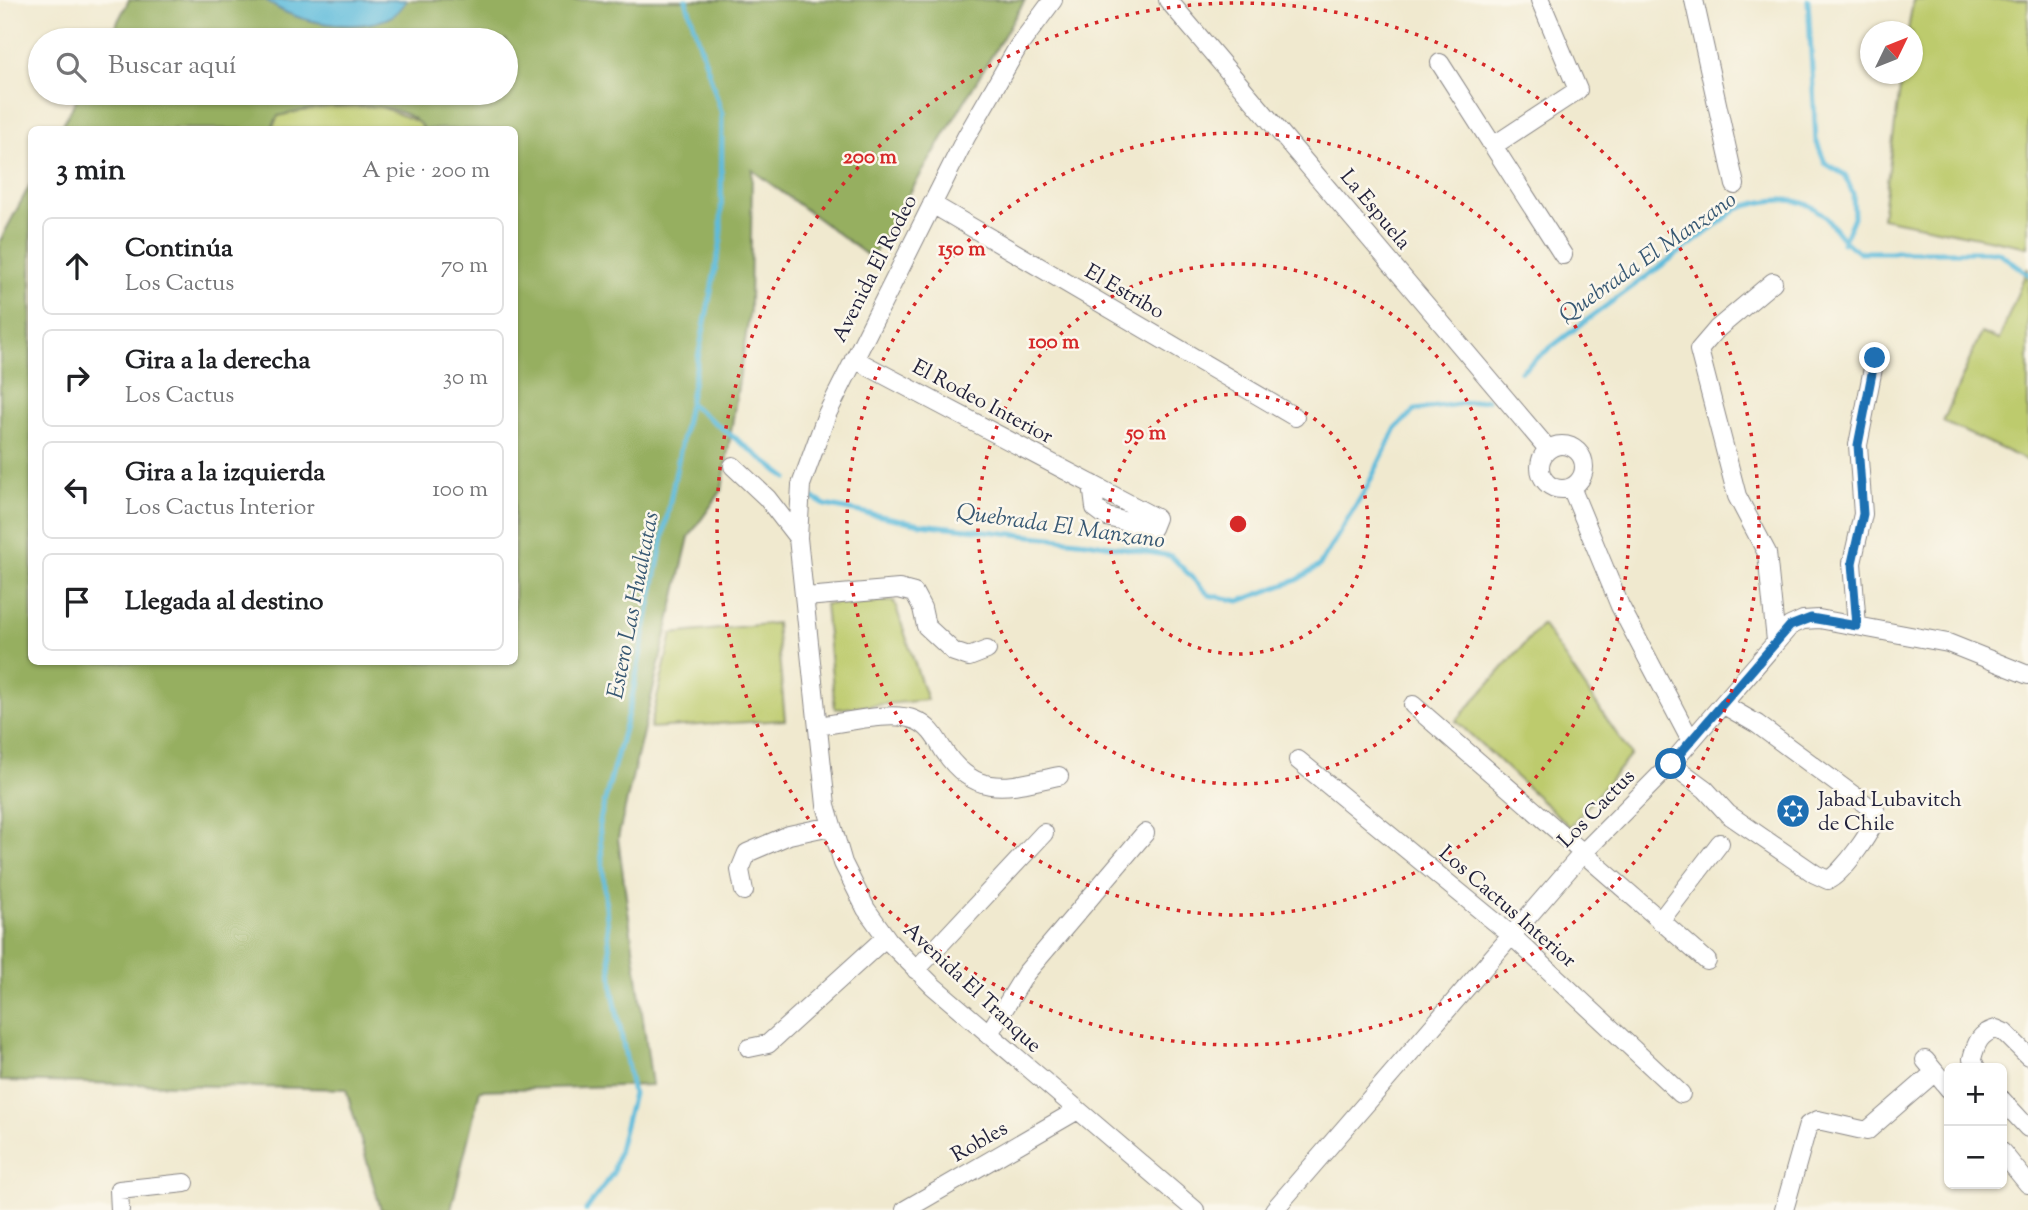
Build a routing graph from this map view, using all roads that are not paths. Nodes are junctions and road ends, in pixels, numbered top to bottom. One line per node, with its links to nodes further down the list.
1 (1053, 0): 8 (street, Avenida El Rodeo)
2 (1168, 0): 14 (street, La Espuela)
3 (1540, 0): 6 (street)
4 (1694, 0): 7 (street)
5 (1440, 63): 6 (street)
6 (1493, 146): 9 (street)
7 (1735, 185)
8 (932, 204): 12 (street, Avenida El Rodeo); 13 (street, El Estribo)
9 (1563, 255)
10 (1773, 282): 21 (street)
11 (1875, 358): 20 (street)
12 (853, 359): 16 (street, El Rodeo Interior); 18 (street, Avenida El Rodeo)
13 (1294, 417)
14 (1548, 449): 17 (street); 17 (street)
15 (733, 466): 18 (street)
16 (1092, 484)
17 (1571, 487): 27 (street)
18 (798, 538): 19 (street, Avenida El Tranque)
19 (806, 597): 22 (street); 26 (street, Avenida El Tranque)
20 (1857, 626): 21 (street, Los Cactus); 23 (street, Los Cactus)
21 (1776, 641): 25 (street, Los Cactus)
22 (986, 650)
23 (2028, 675)
24 (1413, 705): 35 (street)
25 (1724, 705): 27 (street, Los Cactus); 29 (street)
26 (818, 726): 30 (street); 31 (street, Avenida El Tranque)
27 (1691, 741): 29 (street, Los Cactus)
28 (1298, 760): 38 (street, Los Cactus Interior)
29 (1671, 764): 35 (street, Los Cactus)
30 (1059, 776)
31 (831, 826): 36 (street); 39 (street, Avenida El Tranque)
32 (1044, 833): 41 (street)
33 (1145, 833): 42 (street)
34 (1720, 843): 37 (street)
35 (1582, 854): 37 (street); 38 (street, Los Cactus)
36 (744, 891)
37 (1660, 921): 40 (street)
38 (1511, 935): 47 (street, Los Cactus Interior); 57 (street, Los Cactus)
39 (886, 937): 41 (street, Avenida El Tranque); 43 (street)
40 (1707, 961)
41 (916, 970): 42 (street, Avenida El Tranque)
42 (988, 1035): 49 (street, Avenida El Tranque)
43 (749, 1048)
44 (2027, 1053): 45 (street)
45 (1974, 1063)
46 (1944, 1083): 58 (street)
47 (1681, 1094)
48 (2007, 1105): 50 (street)
49 (1076, 1111): 55 (street, Robles); 56 (street, Avenida El Tranque)
50 (2028, 1128)
51 (2007, 1158): 53 (street)
52 (185, 1183): 54 (street)
53 (2028, 1184)
54 (120, 1210)
55 (905, 1210)
56 (1195, 1210)
57 (1274, 1210)
58 (1784, 1210)

